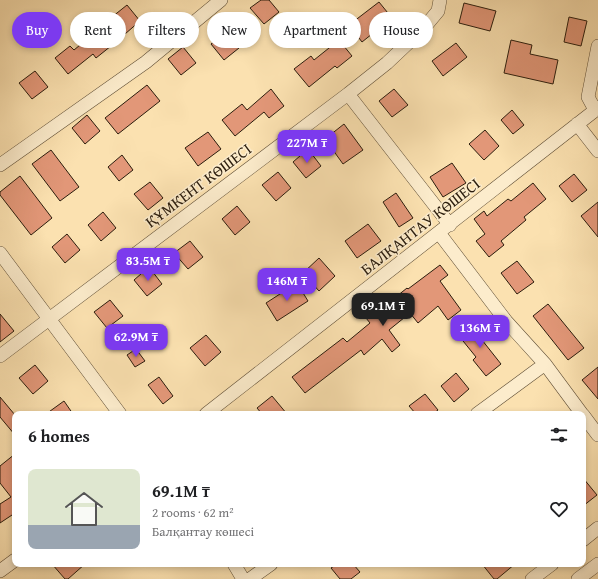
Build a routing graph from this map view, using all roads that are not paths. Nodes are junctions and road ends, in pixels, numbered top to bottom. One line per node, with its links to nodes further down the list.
1 (221, 0): 8 (street)
2 (440, 0): 4 (street, ҚҰМКЕНТ КӨШЕСІ)
3 (598, 46): 5 (street)
4 (348, 94): 9 (street); 12 (street, ҚҰМКЕНТ КӨШЕСІ)
5 (597, 109): 6 (street, БАЛҚАНТАУ КӨШЕСІ)
6 (577, 124): 7 (street); 9 (street, БАЛҚАНТАУ КӨШЕСІ)
7 (598, 151)
8 (0, 165)
9 (450, 225): 10 (street, БАЛҚАНТАУ КӨШЕСІ)
10 (439, 233): 14 (street); 16 (street, БАЛҚАНТАУ КӨШЕСІ)
11 (0, 254): 12 (street)
12 (50, 318): 13 (street, ҚҰМКЕНТ КӨШЕСІ); 15 (street)
13 (0, 356)
14 (546, 364): 17 (street); 18 (street)
15 (118, 411)
16 (210, 411)
17 (481, 411)
18 (580, 411)
19 (586, 419): 20 (street)
20 (598, 435)
21 (598, 528): 22 (street)
22 (586, 538)
23 (12, 562): 28 (street)
24 (598, 564): 32 (street)
25 (236, 567): 29 (street)
26 (267, 567): 30 (street)
27 (548, 567): 31 (street)
28 (0, 572)
29 (243, 579)
30 (250, 579)
31 (532, 579)
32 (578, 579)

